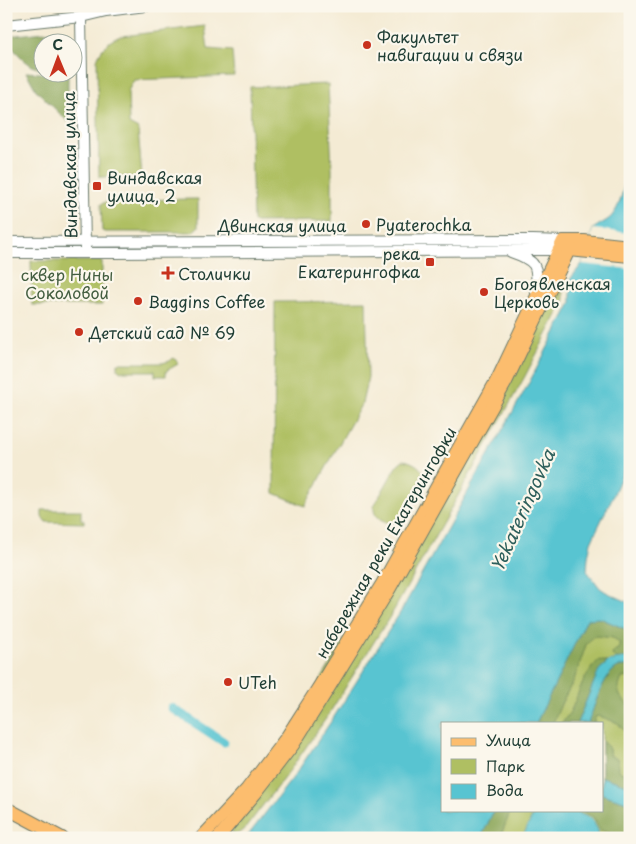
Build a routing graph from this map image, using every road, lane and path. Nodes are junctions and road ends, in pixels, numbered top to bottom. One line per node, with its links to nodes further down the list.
1 (146, 6): 2 (street)
2 (81, 17): 3 (street); 5 (street, Виндавская улица)
3 (6, 25)
4 (6, 242): 5 (street, Двинская улица)
5 (85, 242): 8 (street, Двинская улица); 11 (street, Виндавская улица)
6 (586, 246): 7 (main road); 8 (main road, Двинская улица); 12 (main road)
7 (630, 246)
8 (563, 247): 9 (street, Двинская улица); 13 (main road, набережная реки Екатерингофки); 17 (main road, набережная реки Екатерингофки)
9 (503, 250): 11 (street, Двинская улица); 13 (street)
10 (6, 253): 11 (street, Двинская улица)
11 (85, 254)
12 (630, 256)
13 (536, 296): 16 (main road, набережная реки Екатерингофки)
14 (6, 808): 15 (main road)
15 (62, 838)
16 (201, 838)
17 (218, 838)

